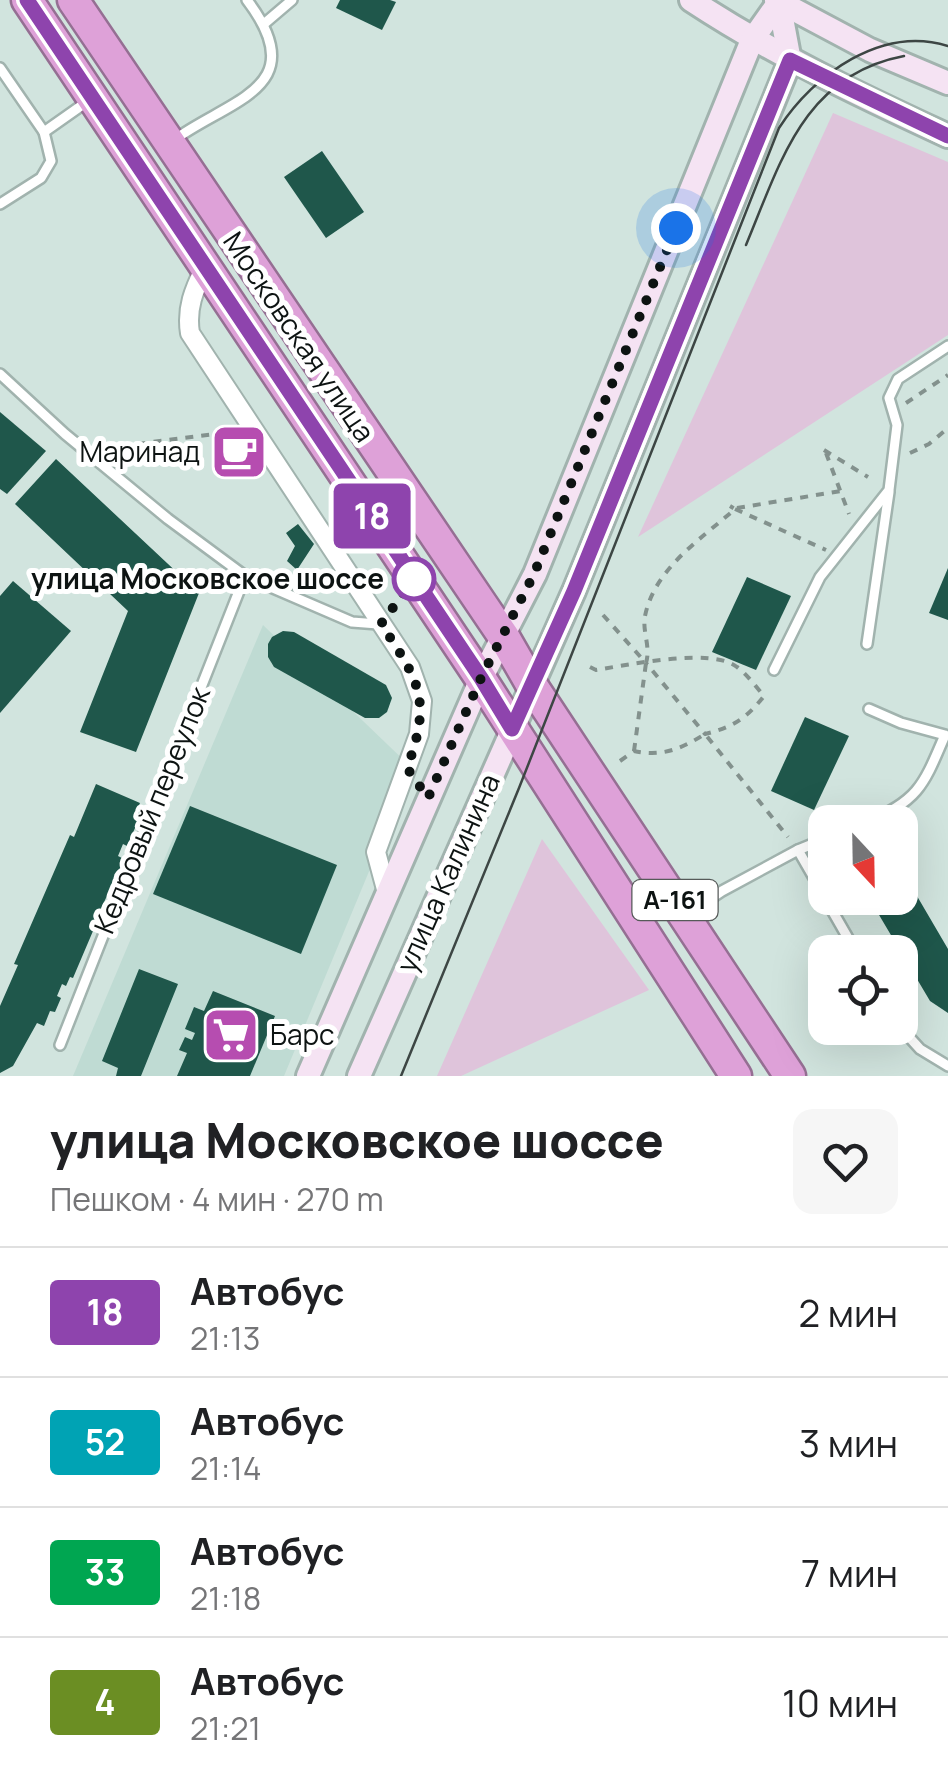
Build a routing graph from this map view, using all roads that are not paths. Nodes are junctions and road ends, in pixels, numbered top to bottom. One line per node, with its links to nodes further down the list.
1 (27, 0): 12 (highway, Московская улица / А-161)
2 (72, 0): 15 (highway, Московская улица / А-161)
3 (247, 0): 7 (lane)
4 (292, 0): 7 (lane)
5 (691, 0): 8 (street)
6 (778, 1): 8 (street, улица Калинина); 9 (street); 11 (street)
7 (265, 23): 15 (lane)
8 (752, 40): 9 (street); 23 (street, улица Калинина)
9 (790, 60): 14 (street); 27 (street, улица Калинина)
10 (0, 68): 13 (lane)
11 (948, 82)
12 (92, 98): 13 (lane); 17 (highway, Московская улица / А-161)
13 (44, 132): 16 (lane)
14 (948, 136)
15 (168, 145): 23 (highway, Московская улица / А-161)
16 (0, 204)
17 (205, 267): 22 (street); 26 (highway, Московская улица / А-161)
18 (948, 346): 20 (lane)
19 (0, 374): 21 (lane)
20 (889, 490): 24 (lane); 25 (lane)
21 (245, 576): 22 (lane); 39 (lane, Кедровый переулок)
22 (381, 624): 31 (street)
23 (504, 636): 26 (street, улица Калинина); 27 (highway, Московская улица / А-161)
24 (867, 644)
25 (774, 670)
26 (481, 678): 29 (highway, Московская улица / А-161); 32 (street, улица Калинина)
27 (532, 684): 29 (street, улица Калинина); 38 (highway, Московская улица / А-161)
28 (868, 710): 30 (lane)
29 (512, 729): 43 (street, улица Калинина); 44 (highway, Московская улица / А-161)
30 (946, 731): 33 (lane)
31 (407, 768): 32 (street); 37 (street)
32 (428, 798): 37 (street, улица Калинина)
33 (903, 805)
34 (808, 846): 35 (lane)
35 (798, 850): 36 (lane); 38 (lane)
36 (808, 867)
37 (386, 894): 42 (street, улица Калинина)
38 (686, 916): 45 (highway, Московская улица / А-161)
39 (60, 1045)
40 (916, 1045): 41 (lane)
41 (948, 1066)
42 (308, 1076)
43 (359, 1076)
44 (736, 1076)
45 (790, 1076)

